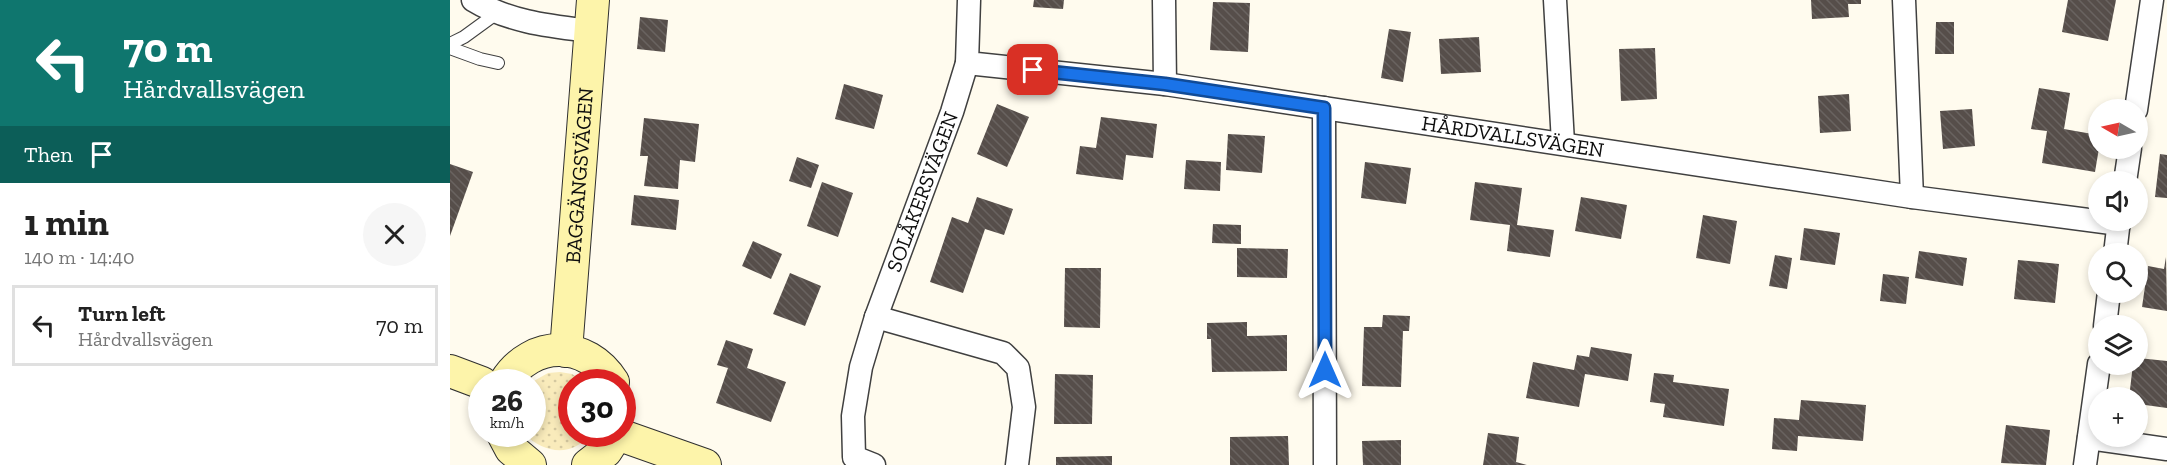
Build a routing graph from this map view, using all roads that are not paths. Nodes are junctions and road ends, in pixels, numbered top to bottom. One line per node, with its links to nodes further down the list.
1 (473, 0): 8 (street)
2 (593, 0): 9 (street, BAGGÄNGSVÄGEN)
3 (969, 0): 12 (street)
4 (1164, 0): 13 (street)
5 (1555, 0): 16 (street)
6 (1904, 0): 17 (street)
7 (2152, 0): 14 (street)
8 (497, 13): 9 (street); 10 (lane)
9 (590, 31): 20 (street, BAGGÄNGSVÄGEN)
10 (450, 46): 11 (lane)
11 (498, 63)
12 (967, 63): 13 (street, HÅRDVALLSVÄGEN); 19 (street, SOLÅKERSVÄGEN)
13 (1165, 84): 15 (street, HÅRDVALLSVÄGEN)
14 (2138, 99)
15 (1324, 108): 16 (street, HÅRDVALLSVÄGEN); 36 (street)
16 (1563, 143): 17 (street, HÅRDVALLSVÄGEN)
17 (1912, 197): 18 (street, HÅRDVALLSVÄGEN)
18 (2088, 218)
19 (876, 317): 34 (street, SOLÅKERSVÄGEN); 35 (street)
20 (567, 351): 21 (street); 22 (street)
21 (516, 369)
22 (603, 369)
23 (450, 371): 24 (street)
24 (468, 378)
25 (636, 441): 33 (street)
26 (2088, 445): 37 (street)
27 (510, 447): 31 (street)
28 (609, 447): 32 (street)
29 (2148, 447): 30 (street)
30 (2167, 450)
31 (530, 465)
32 (588, 465)
33 (705, 465)
34 (874, 465)
35 (1017, 465)
36 (1325, 465)
37 (2085, 465)

